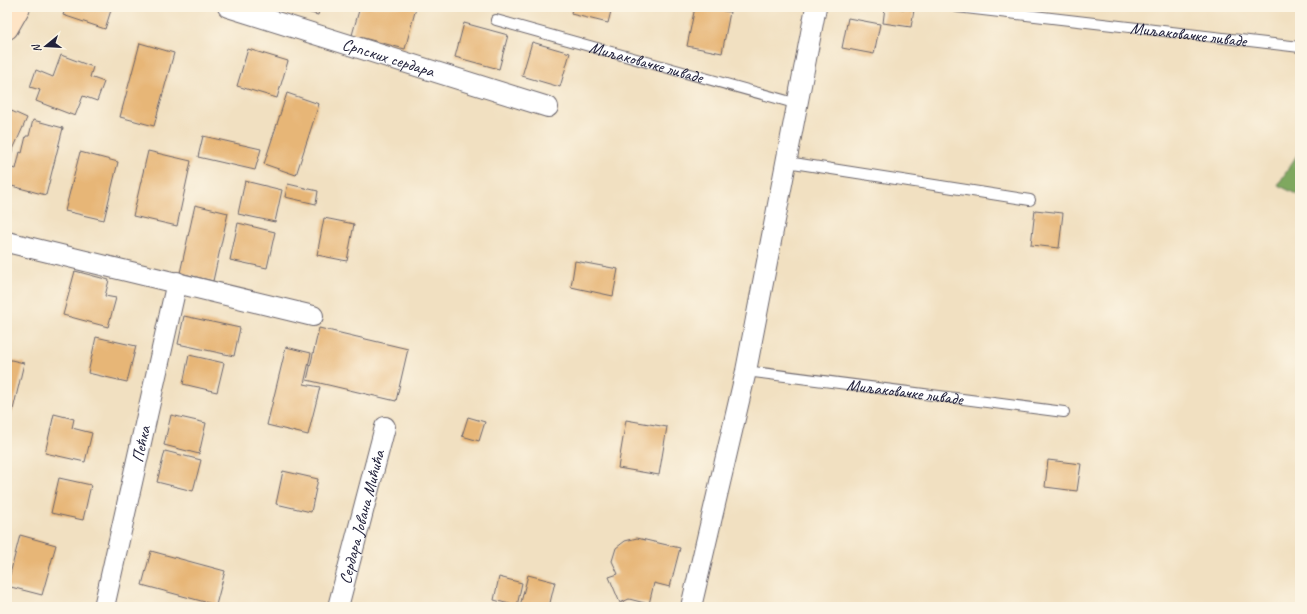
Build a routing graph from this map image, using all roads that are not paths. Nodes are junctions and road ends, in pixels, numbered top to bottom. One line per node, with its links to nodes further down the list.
1 (19, 7): 6 (street)
2 (228, 7): 9 (street, Српских сердара)
3 (816, 7): 8 (street)
4 (957, 7): 7 (lane, Миљаковачке ливаде)
5 (496, 20): 8 (lane, Миљаковачке ливаде)
6 (7, 28)
7 (1300, 47)
8 (798, 104): 10 (street)
9 (548, 107)
10 (786, 162): 11 (lane); 15 (street)
11 (1030, 200)
12 (7, 242): 13 (street)
13 (177, 282): 14 (street); 18 (street, Пећка)
14 (313, 316)
15 (746, 371): 16 (lane, Миљаковачке ливаде); 20 (street)
16 (1064, 412)
17 (385, 427): 19 (street, Сердара Јована Мићића)
18 (104, 607)
19 (338, 607)
20 (692, 607)

